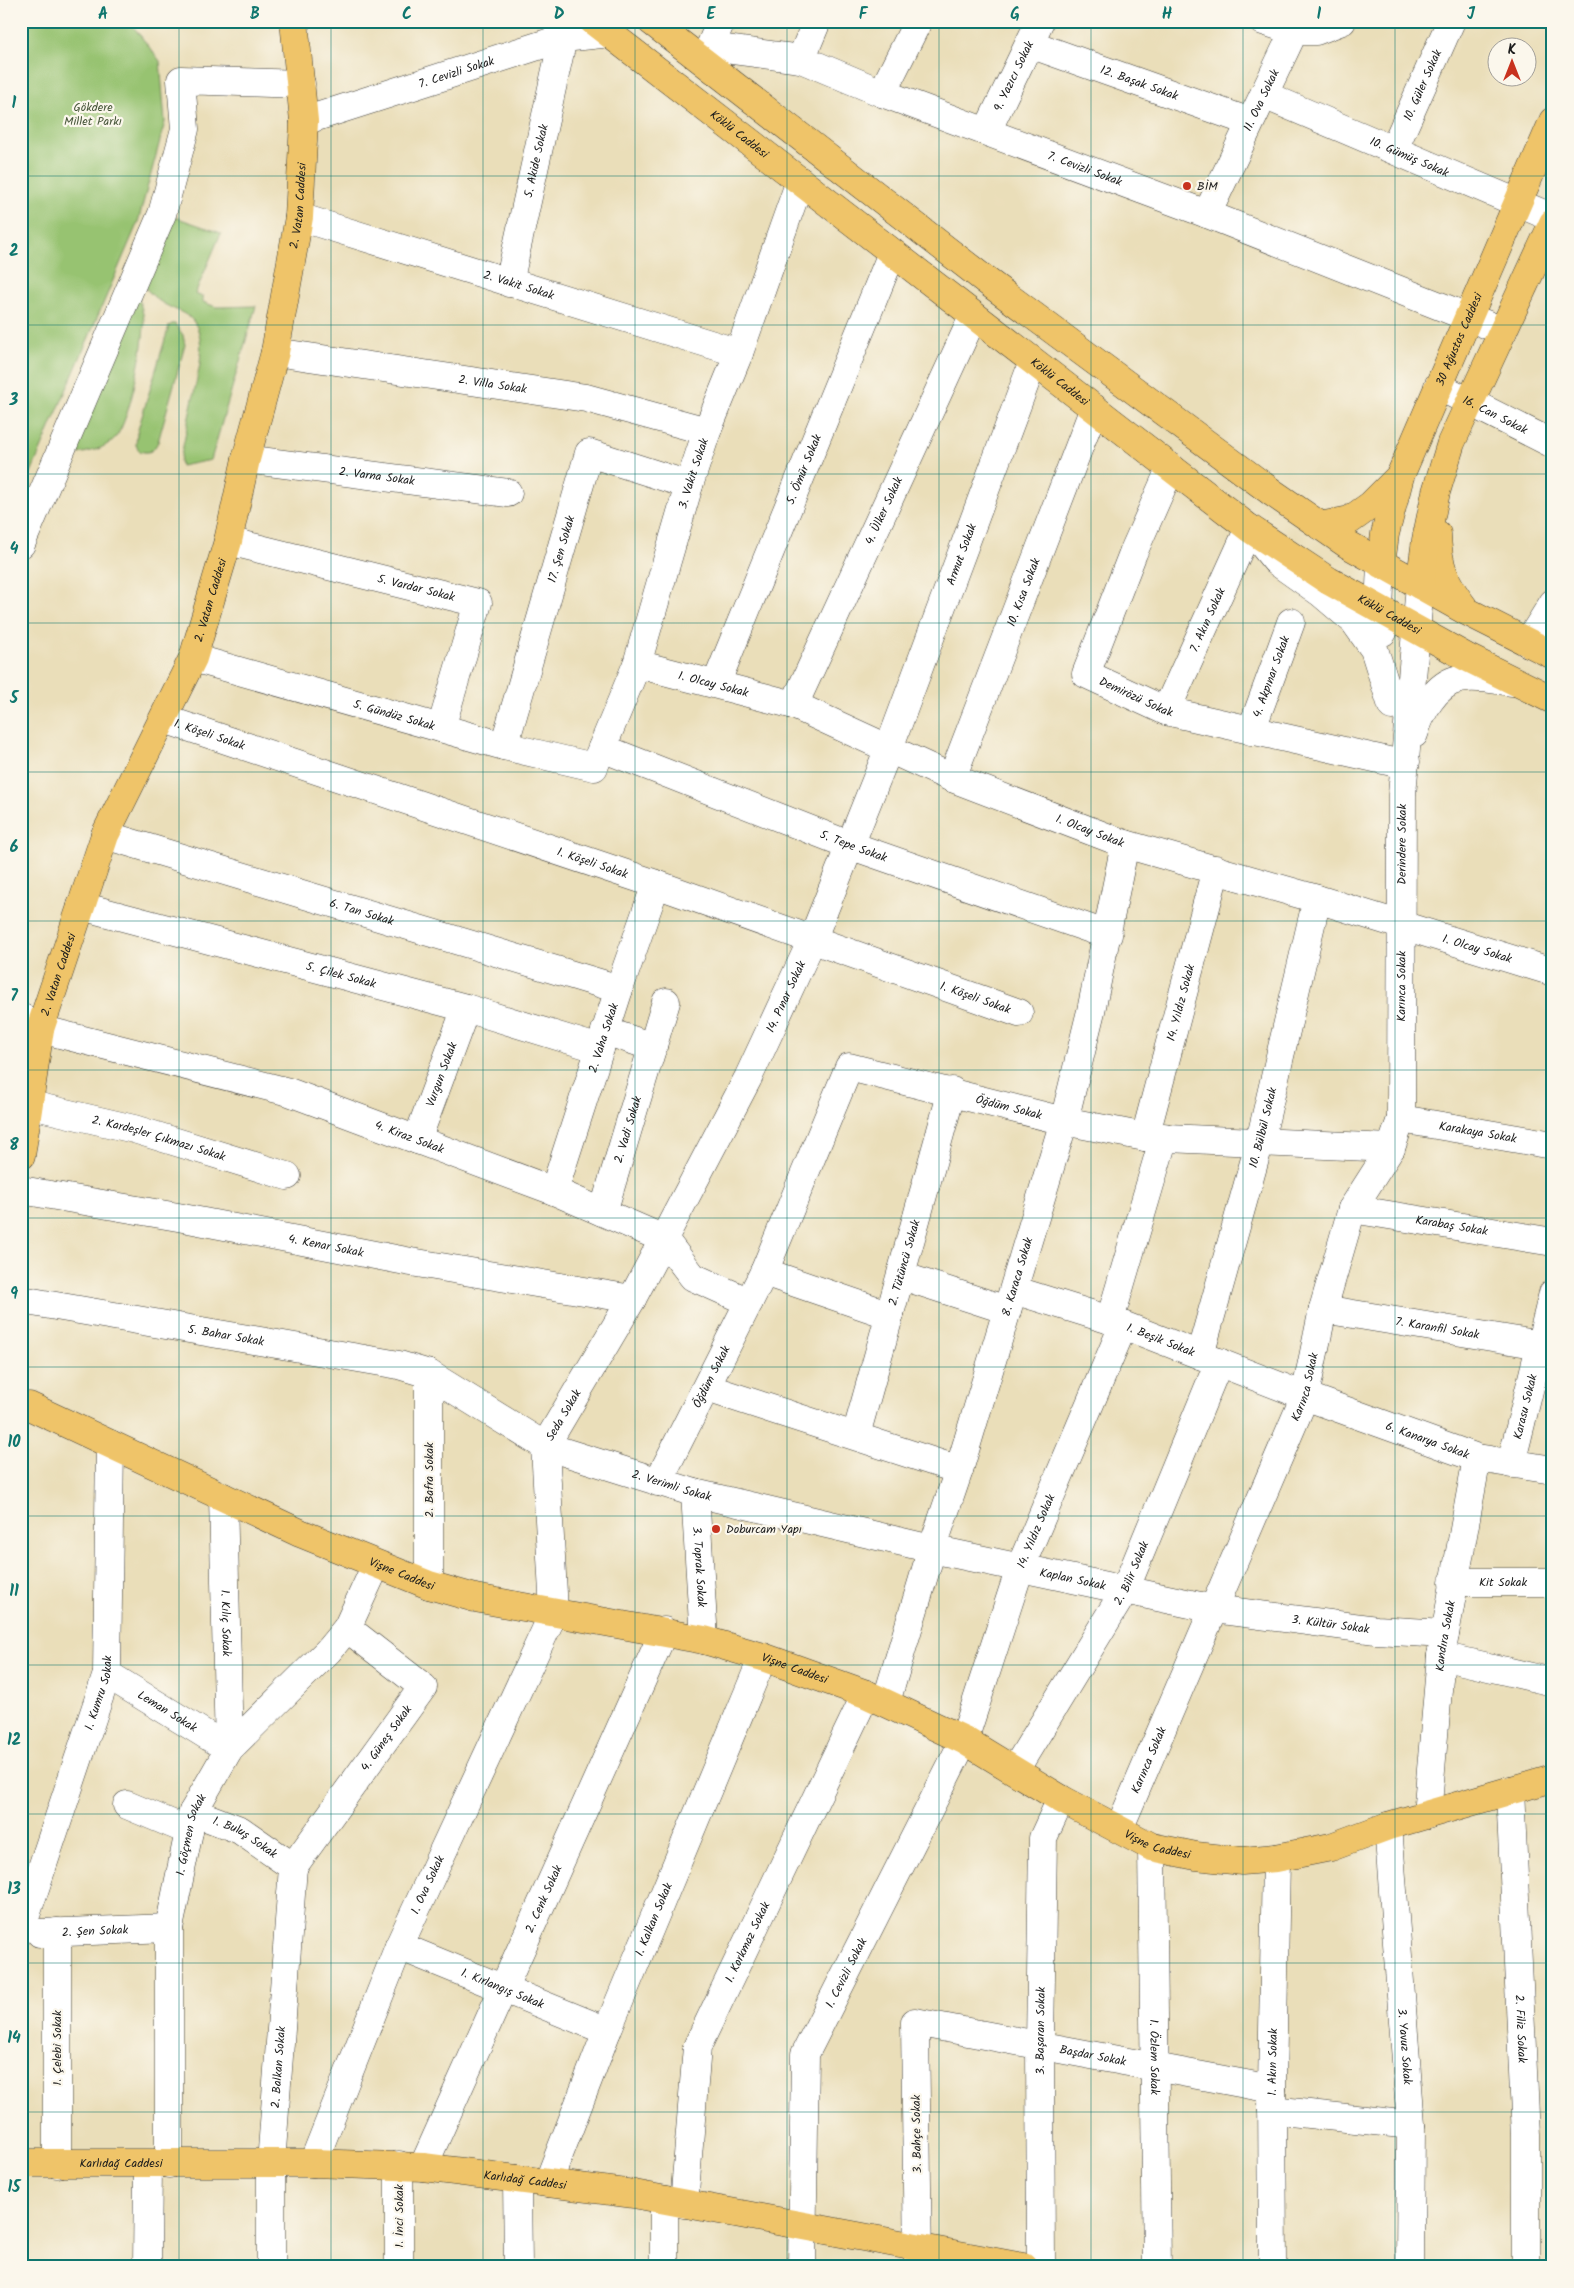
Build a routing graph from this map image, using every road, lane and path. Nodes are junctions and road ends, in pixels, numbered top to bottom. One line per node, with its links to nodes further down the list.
1 (294, 21): 15 (main road, 2. Vatan Caddesi)
2 (651, 21): 13 (main road)
3 (721, 21): 13 (street)
4 (817, 21): 14 (street)
5 (918, 21): 16 (street)
6 (1262, 21): 10 (street)
7 (1342, 21): 10 (street)
8 (1451, 21): 22 (street, 10. Güler Sokak)
9 (602, 27): 12 (street, 7. Cevizli Sokak); 23 (main road, Köklü Caddesi)
10 (1294, 31): 17 (street, 11. Ova Sokak)
11 (1035, 32): 19 (street, 12. Başak Sokak); 21 (street, 9. Yazıcı Sokak)
12 (562, 38): 18 (street, 7. Cevizli Sokak); 30 (street, 5. Akide Sokak)
13 (706, 54): 14 (street, 7. Cevizli Sokak); 48 (main road)
14 (800, 60): 16 (street, 7. Cevizli Sokak)
15 (301, 84): 18 (main road, 2. Vatan Caddesi); 51 (street)
16 (882, 93): 21 (street, 7. Cevizli Sokak)
17 (1264, 95): 19 (street, 11. Ova Sokak); 22 (street, 10. Gümüş Sokak)
18 (304, 121): 26 (main road, 2. Vatan Caddesi)
19 (1250, 122): 25 (street, 11. Ova Sokak)
20 (1550, 131): 24 (main road, 30 Ağustos Caddesi)
21 (987, 132): 25 (street, 7. Cevizli Sokak)
22 (1394, 149): 24 (street, 10. Gümüş Sokak)
23 (800, 181): 29 (main road, Köklü Caddesi); 35 (street, 3. Vakit Sokak)
24 (1518, 204): 27 (street, 10. Gümüş Sokak); 31 (main road, 30 Ağustos Caddesi)
25 (1207, 214): 31 (street, 7. Cevizli Sokak)
26 (299, 217): 30 (street, 2. Vakit Sokak); 34 (main road, 2. Vatan Caddesi)
27 (1553, 218)
28 (1553, 223): 33 (main road)
29 (892, 253): 32 (main road, Köklü Caddesi); 64 (street, 5. Ömür Sokak)
30 (509, 283): 35 (street, 2. Vakit Sokak)
31 (1467, 316): 33 (street, 7. Cevizli Sokak); 37 (main road, 30 Ağustos Caddesi)
32 (973, 317): 36 (main road, Köklü Caddesi); 66 (street, 4. Ülker Sokak)
33 (1503, 331): 38 (main road)
34 (275, 352): 40 (street, 2. Villa Sokak); 42 (main road, 2. Vatan Caddesi)
35 (739, 353): 40 (street, 3. Vakit Sokak)
36 (1033, 362): 39 (main road, Köklü Caddesi); 73 (street, Armut Sokak)
37 (1438, 386): 38 (street, 16. Can Sokak); 44 (main road, 30 Ağustos Caddesi)
38 (1470, 402): 41 (street, 16. Can Sokak); 46 (main road)
39 (1094, 408): 43 (main road, Köklü Caddesi); 76 (street, 10. Kısa Sokak)
40 (706, 431): 45 (street, 3. Vakit Sokak)
41 (1553, 444)
42 (246, 459): 47 (street, 2. Varna Sokak); 50 (main road, 2. Vatan Caddesi)
43 (1171, 467): 49 (main road, Köklü Caddesi); 68 (street, Demirözü Sokak)
44 (1400, 476): 48 (main road); 52 (main road, 30 Ağustos Caddesi)
45 (689, 485): 62 (street, 3. Vakit Sokak); 72 (street, 17. Şen Sokak)
46 (1436, 492): 53 (main road); 56 (main road)
47 (508, 493)
48 (1320, 526): 52 (main road)
49 (1249, 528): 55 (main road, Köklü Caddesi); 67 (street); 68 (street, 7. Akın Sokak)
50 (228, 541): 61 (main road, 2. Vatan Caddesi); 70 (street, 5. Vardar Sokak)
51 (21, 544)
52 (1381, 564): 53 (main road); 55 (street)
53 (1420, 585): 56 (main road); 58 (street)
54 (1553, 603): 59 (street)
55 (1380, 609): 58 (main road, Köklü Caddesi); 67 (street)
56 (1468, 612): 59 (main road)
57 (1291, 622): 71 (street, 4. Akpınar Sokak)
58 (1416, 629): 63 (main road, Köklü Caddesi); 75 (street)
59 (1528, 643): 60 (main road)
60 (1553, 656)
61 (194, 658): 69 (main road, 2. Vatan Caddesi); 70 (street, 5. Gündüz Sokak)
62 (637, 664): 64 (street, 1. Olcay Sokak); 74 (street, 3. Vakit Sokak)
63 (1517, 682): 65 (main road, Köklü Caddesi); 75 (street)
64 (716, 684): 66 (street, 1. Olcay Sokak)
65 (1553, 700)
66 (794, 705): 73 (street, 1. Olcay Sokak)
67 (1392, 706): 75 (street)
68 (1166, 712): 71 (street, Demirözü Sokak)
69 (164, 719): 77 (main road, 2. Vatan Caddesi); 81 (street, 1. Köşeli Sokak)
70 (441, 728): 72 (street, 5. Gündüz Sokak)
71 (1251, 731): 75 (street, Demirözü Sokak)
72 (504, 746): 74 (street, 5. Gündüz Sokak)
73 (889, 748): 76 (street, 1. Olcay Sokak); 79 (street, 14. Pınar Sokak)
74 (598, 758): 79 (street, 5. Tepe Sokak)
75 (1402, 763): 84 (street, Derindere Sokak)
76 (952, 778): 78 (street, 1. Olcay Sokak)
77 (105, 836): 83 (main road, 2. Vatan Caddesi); 88 (street, 6. Tan Sokak)
78 (1124, 844): 80 (street, 1. Olcay Sokak); 85 (street, 8. Karaca Sokak)
79 (852, 846): 85 (street, 5. Tepe Sokak); 86 (street, 14. Pınar Sokak)
80 (1216, 869): 82 (street, 1. Olcay Sokak); 99 (street, 14. Yıldız Sokak)
81 (656, 884): 86 (street, 1. Köşeli Sokak); 88 (street, 2. Vaha Sokak)
82 (1317, 898): 84 (street, 1. Olcay Sokak); 101 (street, 10. Bülbül Sokak)
83 (81, 906): 90 (street, 5. Çilek Sokak); 92 (main road, 2. Vatan Caddesi)
84 (1402, 926): 87 (street, 1. Olcay Sokak); 97 (street, Karınca Sokak)
85 (1108, 935): 98 (street, 8. Karaca Sokak)
86 (812, 940): 91 (street, 1. Köşeli Sokak); 110 (street, 14. Pınar Sokak)
87 (1553, 972)
88 (618, 989): 93 (street, 2. Vaha Sokak)
89 (666, 1002): 94 (street, 2. Vadi Sokak)
90 (466, 1008): 93 (street, 5. Çilek Sokak); 100 (street, Vurgun Sokak)
91 (1019, 1012)
92 (31, 1023): 96 (main road, 2. Vatan Caddesi); 100 (street, 4. Kiraz Sokak)
93 (603, 1040): 94 (street); 107 (street, 2. Vaha Sokak)
94 (653, 1048): 109 (street, 2. Vadi Sokak)
95 (952, 1091): 98 (street, Öğdüm Sokak); 112 (street, Öğdüm Sokak); 113 (street, 2. Tütüncü Sokak)
96 (31, 1105): 104 (main road, 2. Vatan Caddesi); 105 (street, 2. Kardeşler Çıkmazı Sokak)
97 (1401, 1119): 102 (street, Karakaya Sokak); 103 (street, Karınca Sokak)
98 (1064, 1121): 99 (street, Öğdüm Sokak); 117 (street, 8. Karaca Sokak)
99 (1154, 1137): 101 (street, Öğdüm Sokak); 121 (street, 14. Yıldız Sokak)
100 (417, 1140): 107 (street, 4. Kiraz Sokak)
101 (1260, 1141): 103 (street, Öğdüm Sokak); 123 (street, 10. Bülbül Sokak)
102 (1553, 1145)
103 (1392, 1148): 108 (street, Karınca Sokak)
104 (21, 1156)
105 (287, 1176)
106 (21, 1190): 115 (street, 4. Kenar Sokak)
107 (554, 1191): 109 (street, 4. Kiraz Sokak)
108 (1352, 1209): 111 (street, Karabaş Sokak); 119 (street, Karınca Sokak)
109 (603, 1212): 110 (street, 4. Kiraz Sokak)
110 (664, 1239): 115 (street, Seda Sokak); 118 (street, 4. Kiraz Sokak)
111 (1553, 1242)
112 (764, 1272): 118 (street, Öğdüm Sokak); 120 (street)
113 (902, 1276): 117 (street, 1. Beşik Sokak); 120 (street, 2. Tütüncü Sokak)
114 (1553, 1293): 122 (street, Karasu Sokak)
115 (632, 1299): 130 (street, Seda Sokak)
116 (21, 1300): 124 (street, 5. Bahar Sokak)
117 (1010, 1300): 121 (street, 1. Beşik Sokak); 133 (street, 8. Karaca Sokak)
118 (749, 1302): 125 (street, Öğdüm Sokak)
119 (1323, 1309): 122 (street, 7. Karanfil Sokak); 126 (street, Karınca Sokak)
120 (890, 1315): 128 (street, 2. Tütüncü Sokak)
121 (1117, 1323): 123 (street, 1. Beşik Sokak); 140 (street, 14. Yıldız Sokak)
122 (1546, 1345): 132 (street, Karasu Sokak)
123 (1209, 1358): 126 (street, 1. Beşik Sokak); 144 (street, 2. Bilir Sokak)
124 (429, 1374): 130 (street, 2. Verimli Sokak); 143 (street, 2. Bafra Sokak)
125 (707, 1388): 128 (street); 135 (street, Öğdüm Sokak)
126 (1305, 1396): 131 (street, 6. Kanarya Sokak); 145 (street, Karınca Sokak)
127 (23, 1405): 129 (main road, Vişne Caddesi)
128 (856, 1436): 133 (street)
129 (110, 1444): 137 (main road, Vişne Caddesi); 152 (street, 1. Kumru Sokak)
130 (545, 1446): 135 (street, 2. Verimli Sokak); 146 (street, Seda Sokak)
131 (1477, 1458): 132 (street, 6. Kanarya Sokak); 141 (street, Kandıra Sokak)
132 (1511, 1464): 134 (street, 6. Kanarya Sokak)
133 (959, 1470): 138 (street, 8. Karaca Sokak)
134 (1553, 1470)
135 (658, 1482): 136 (street, 2. Verimli Sokak)
136 (695, 1493): 138 (street, 2. Verimli Sokak); 149 (street, 3. Toprak Sokak)
137 (223, 1497): 139 (main road, Vişne Caddesi); 156 (street, 1. Kılıç Sokak)
138 (932, 1549): 140 (street, Kaplan Sokak); 154 (street, 8. Karaca Sokak)
139 (376, 1566): 143 (main road, Vişne Caddesi); 147 (street, 1. Göçmen Sokak)
140 (1020, 1568): 144 (street, Kaplan Sokak); 155 (street, 14. Yıldız Sokak)
141 (1454, 1582): 142 (street, Kit Sokak); 150 (street, Kandıra Sokak)
142 (1553, 1582)
143 (429, 1585): 146 (main road, Vişne Caddesi)
144 (1125, 1590): 145 (street, Kaplan Sokak); 157 (street, 2. Bilir Sokak)
145 (1214, 1609): 150 (street, 3. Kültür Sokak); 165 (street, Karınca Sokak)
146 (554, 1612): 148 (main road, Vişne Caddesi); 173 (street, 1. Ova Sokak)
147 (347, 1628): 156 (street, 1. Göçmen Sokak); 168 (street, 4. Güneş Sokak)
148 (664, 1631): 149 (main road, Vişne Caddesi); 174 (street, 2. Cenk Sokak)
149 (704, 1640): 151 (main road, Vişne Caddesi)
150 (1443, 1645): 153 (street, 3. Kültür Sokak); 162 (street, Kandıra Sokak)
151 (762, 1657): 154 (main road, Vişne Caddesi); 176 (street, 1. Kalkan Sokak)
152 (107, 1674): 156 (street, Leman Sokak); 170 (street, 1. Kumru Sokak)
153 (1553, 1682)
154 (876, 1698): 155 (main road, Vişne Caddesi); 189 (street, 1. Korkmaz Sokak)
155 (964, 1740): 157 (main road, Vişne Caddesi); 190 (street, 1. Cevizli Sokak)
156 (229, 1749): 163 (street, 1. Göçmen Sokak)
157 (1015, 1770): 160 (main road, Vişne Caddesi)
158 (1553, 1778): 159 (main road, Vişne Caddesi)
159 (1510, 1790): 162 (main road, Vişne Caddesi); 203 (street, 2. Filiz Sokak)
160 (1061, 1799): 165 (main road, Vişne Caddesi); 177 (street, 3. Başaran Sokak)
161 (126, 1804): 163 (street, 1. Buluş Sokak)
162 (1427, 1814): 164 (main road, Vişne Caddesi)
163 (191, 1822): 168 (street, 1. Buluş Sokak); 169 (street, 1. Göçmen Sokak)
164 (1388, 1826): 167 (main road, Vişne Caddesi); 180 (street, 3. Yavuz Sokak)
165 (1119, 1830): 166 (main road, Vişne Caddesi)
166 (1152, 1847): 167 (main road, Vişne Caddesi); 178 (street, 1. Özlem Sokak)
167 (1276, 1858): 179 (street, 1. Akın Sokak)
168 (293, 1867): 185 (street, 2. Balkan Sokak)
169 (169, 1928): 171 (street, 2. Şen Sokak); 184 (street, 1. Göçmen Sokak)
170 (21, 1930)
171 (57, 1932): 172 (street, 2. Şen Sokak); 183 (street, 1. Çelebi Sokak)
172 (21, 1934)
173 (399, 1946): 174 (street, 1. Kırlangış Sokak); 181 (street, 1. Ova Sokak)
174 (504, 1989): 176 (street, 1. Kırlangış Sokak); 186 (street, 2. Cenk Sokak)
175 (915, 2022): 177 (street, Başdar Sokak); 191 (street, 3. Bahçe Sokak)
176 (606, 2031): 188 (street, 1. Kalkan Sokak)
177 (1040, 2045): 178 (street, Başdar Sokak); 199 (street, 3. Başaran Sokak)
178 (1155, 2067): 179 (street, Başdar Sokak); 200 (street, 1. Özlem Sokak)
179 (1272, 2100): 180 (street, Başdar Sokak); 201 (street, 1. Akın Sokak)
180 (1411, 2125): 202 (street, 3. Yavuz Sokak)
181 (313, 2163): 185 (main road, Karlıdağ Caddesi); 186 (main road, Karlıdağ Caddesi)
182 (21, 2164): 183 (main road, Karlıdağ Caddesi)
183 (57, 2164): 184 (main road, Karlıdağ Caddesi)
184 (158, 2164): 185 (main road, Karlıdağ Caddesi); 192 (street, 1. Göçmen Sokak)
185 (271, 2164): 193 (street, 2. Balkan Sokak)
186 (411, 2166): 187 (main road, Karlıdağ Caddesi); 194 (street, 1. İnci Sokak)
187 (517, 2179): 188 (main road, Karlıdağ Caddesi); 195 (street)
188 (548, 2183): 189 (main road, Karlıdağ Caddesi)
189 (674, 2202): 190 (main road, Karlıdağ Caddesi); 196 (street, 1. Korkmaz Sokak)
190 (802, 2224): 191 (main road, Karlıdağ Caddesi); 197 (street, 1. Cevizli Sokak)
191 (918, 2257): 198 (main road, Karlıdağ Caddesi)
192 (147, 2267)
193 (271, 2267)
194 (399, 2267)
195 (518, 2267)
196 (664, 2267)
197 (802, 2267)
198 (1022, 2267)
199 (1041, 2267)
200 (1157, 2267)
201 (1273, 2267)
202 (1410, 2267)
203 (1526, 2267)

